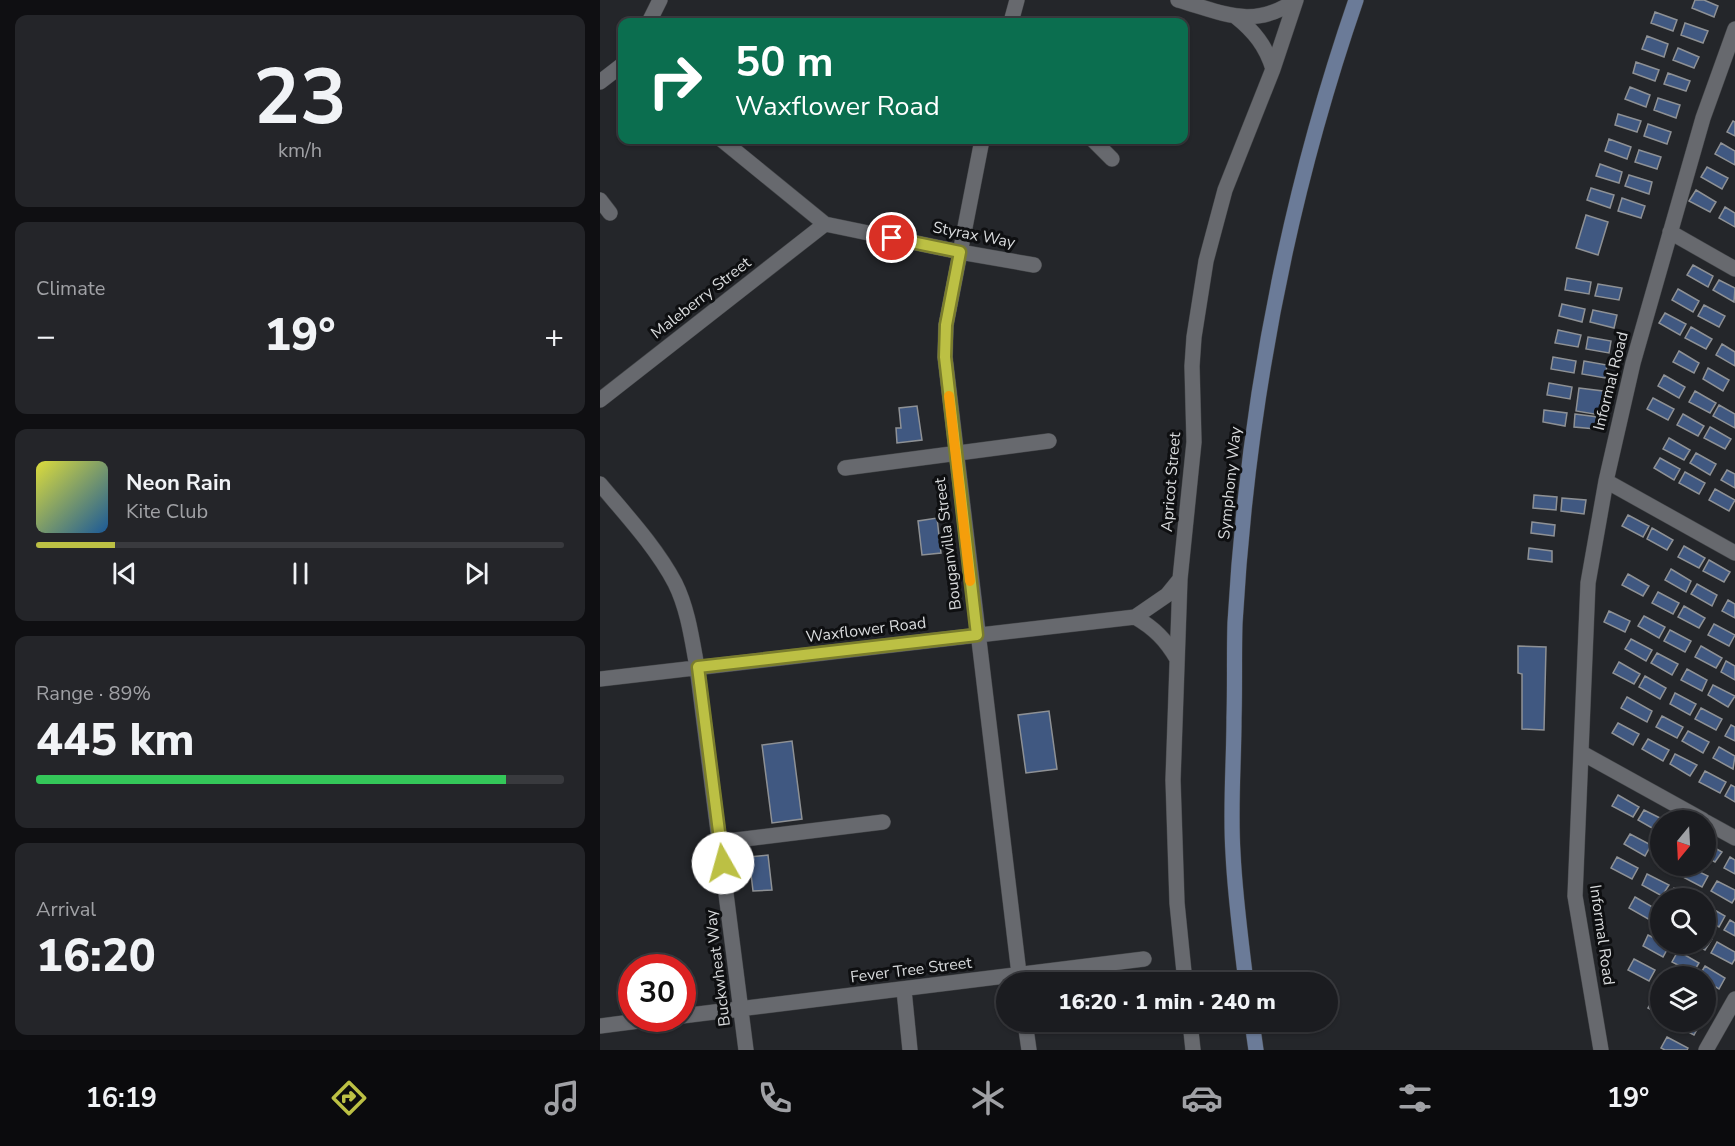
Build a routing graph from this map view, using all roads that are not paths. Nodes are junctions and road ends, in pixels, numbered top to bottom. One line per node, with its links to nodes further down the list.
1 (660, 0): 7 (street)
2 (1017, 0): 8 (street)
3 (1178, 0): 6 (street)
4 (1296, 0): 6 (street); 11 (street, Apricot Street)
5 (1356, 0): 47 (main road, Symphony Way)
6 (1235, 16): 11 (street)
7 (651, 18)
8 (1012, 18)
9 (1735, 29): 20 (street, Informal Road)
10 (618, 68): 12 (street)
11 (1273, 69): 31 (street, Apricot Street)
12 (600, 82)
13 (727, 144): 19 (street, Styrax Way)
14 (981, 144): 21 (street, Bouganvilla Street)
15 (1097, 144): 16 (street)
16 (1112, 159)
17 (600, 200): 18 (street)
18 (610, 213)
19 (825, 224): 21 (street, Styrax Way); 24 (street, Maleberry Street)
20 (1670, 232): 23 (street); 28 (street, Informal Road)
21 (960, 252): 22 (street, Styrax Way); 26 (street, Bouganvilla Street)
22 (1034, 265)
23 (1735, 269)
24 (600, 400)
25 (1049, 441): 26 (street)
26 (956, 453): 27 (street); 33 (street, Bouganvilla Street)
27 (845, 468)
28 (1606, 481): 30 (street); 37 (street, Informal Road)
29 (600, 484): 35 (street, Buckwheat Way)
30 (1735, 553)
31 (1180, 579): 32 (street, Waxflower Road); 34 (street, Apricot Street)
32 (1135, 617): 33 (street, Waxflower Road); 34 (street)
33 (977, 635): 35 (street, Waxflower Road); 44 (street, Bouganvilla Street)
34 (1177, 659): 46 (street, Apricot Street)
35 (698, 667): 36 (street, Waxflower Road); 42 (street, Buckwheat Way)
36 (600, 679)
37 (1581, 753): 38 (street); 63 (street, Informal Road)
38 (1684, 810)
39 (883, 822): 42 (street)
40 (1716, 828): 41 (street)
41 (1735, 838)
42 (720, 842): 51 (street, Buckwheat Way)
43 (1144, 959): 45 (street, Fever Tree Street)
44 (1019, 972)
45 (1063, 972)
46 (1184, 972)
47 (1245, 972)
48 (996, 981): 49 (street, Fever Tree Street)
49 (904, 990): 51 (street, Fever Tree Street); 59 (street)
50 (1735, 999): 64 (street)
51 (741, 1009): 52 (street, Fever Tree Street); 58 (street, Buckwheat Way)
52 (696, 1014)
53 (618, 1024): 54 (street)
54 (600, 1026)
55 (1026, 1032): 60 (street)
56 (1191, 1032): 61 (street)
57 (1253, 1032): 62 (main road)
58 (746, 1050)
59 (910, 1050)
60 (1029, 1050)
61 (1193, 1050)
62 (1256, 1050)
63 (1601, 1050)
64 (1706, 1050)

